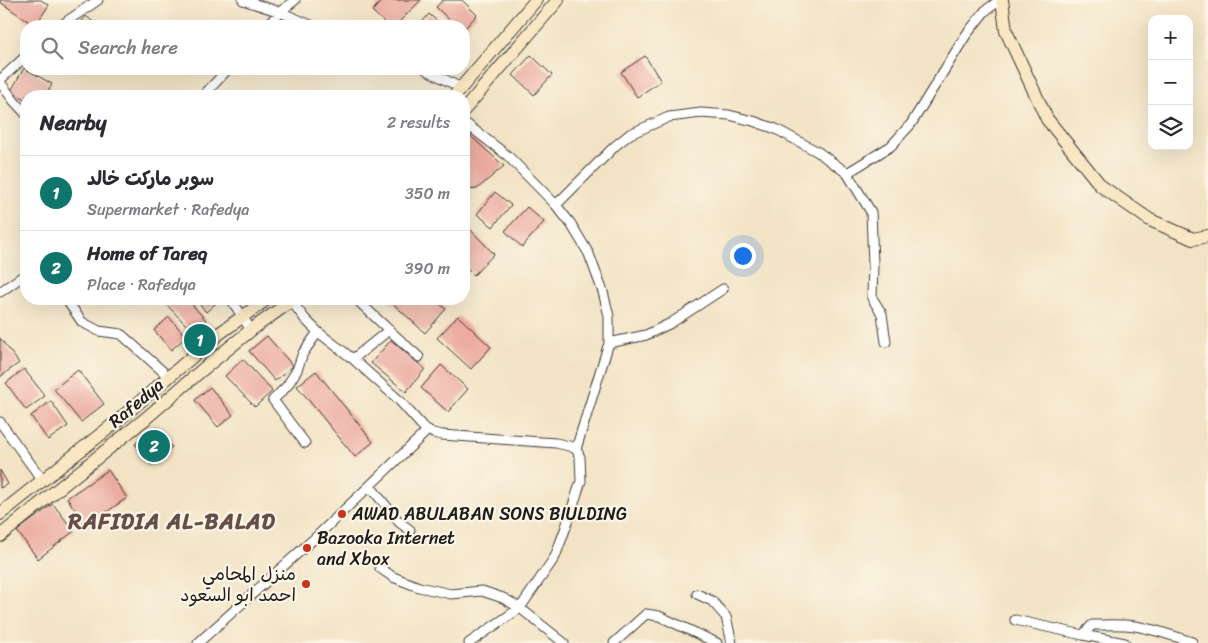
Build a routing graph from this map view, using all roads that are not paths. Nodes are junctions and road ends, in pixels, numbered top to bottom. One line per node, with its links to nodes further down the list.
1 (98, 0): 8 (street)
2 (243, 0): 7 (street)
3 (295, 0): 7 (street)
4 (536, 0): 17 (main road)
5 (558, 0): 18 (main road)
6 (1001, 0): 21 (street); 23 (main road)
7 (280, 12): 9 (street); 10 (street)
8 (69, 20)
9 (273, 20)
10 (299, 20)
11 (20, 62): 14 (street)
12 (222, 75): 15 (street)
13 (433, 75): 16 (street)
14 (0, 81): 19 (street)
15 (209, 90)
16 (454, 90)
17 (459, 90)
18 (470, 103)
19 (20, 108)
20 (470, 127): 22 (street)
21 (847, 173): 22 (street); 37 (street)
22 (556, 205): 38 (street)
23 (1208, 236)
24 (20, 278): 26 (street)
25 (723, 289): 38 (street)
26 (0, 292)
27 (70, 305): 41 (street)
28 (235, 305): 33 (street)
29 (258, 305): 33 (main road, Rafedya)
30 (285, 305): 34 (main road, Rafedya)
31 (295, 305): 36 (street)
32 (362, 305): 35 (street)
33 (242, 316): 34 (street); 41 (main road, Rafedya)
34 (251, 330): 50 (main road, Rafedya)
35 (389, 330): 39 (street); 40 (street)
36 (318, 332): 40 (street); 44 (street)
37 (886, 342)
38 (609, 343): 45 (street)
39 (419, 357)
40 (353, 359): 43 (street)
41 (169, 377): 46 (main road, Rafedya)
42 (0, 422): 46 (street)
43 (428, 430): 45 (street); 47 (street)
44 (306, 444)
45 (576, 449): 53 (street)
46 (43, 481): 48 (main road, Rafedya)
47 (370, 486): 49 (street); 57 (street)
48 (0, 514)
49 (410, 530)
50 (0, 536)
51 (380, 568): 53 (street)
52 (697, 594): 62 (street)
53 (520, 608): 58 (street); 59 (street)
54 (1015, 620): 55 (street)
55 (1083, 635): 56 (street); 63 (street)
56 (1192, 642)
57 (198, 643)
58 (469, 643)
59 (564, 643)
60 (614, 643): 61 (street)
61 (717, 643)
62 (732, 643)
63 (1125, 643)

